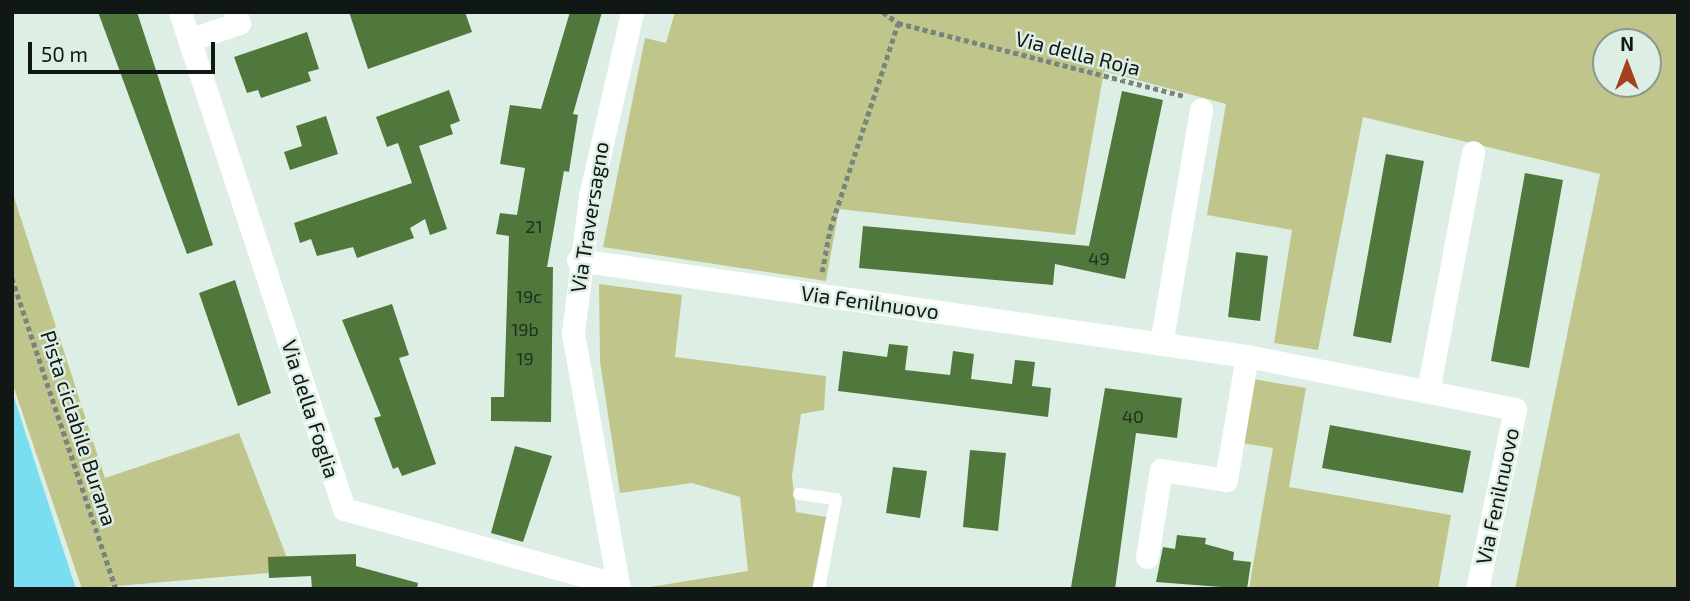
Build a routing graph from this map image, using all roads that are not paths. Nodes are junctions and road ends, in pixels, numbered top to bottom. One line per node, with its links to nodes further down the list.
1 (180, 12): 4 (street, Via della Foglia)
2 (235, 12): 4 (street)
3 (632, 12): 7 (street, Via Traversagno)
4 (189, 40): 13 (street, Via della Foglia)
5 (1201, 109): 8 (street)
6 (1474, 152): 10 (street)
7 (578, 260): 8 (street, Via Fenilnuovo); 13 (street, Via Traversagno)
8 (1161, 344): 9 (street, Via Fenilnuovo)
9 (1247, 356): 10 (street, Via Fenilnuovo); 12 (street)
10 (1427, 391): 15 (street, Via Fenilnuovo)
11 (799, 494): 14 (lane)
12 (1147, 557)
13 (618, 587)
14 (819, 589)
15 (1477, 589)

